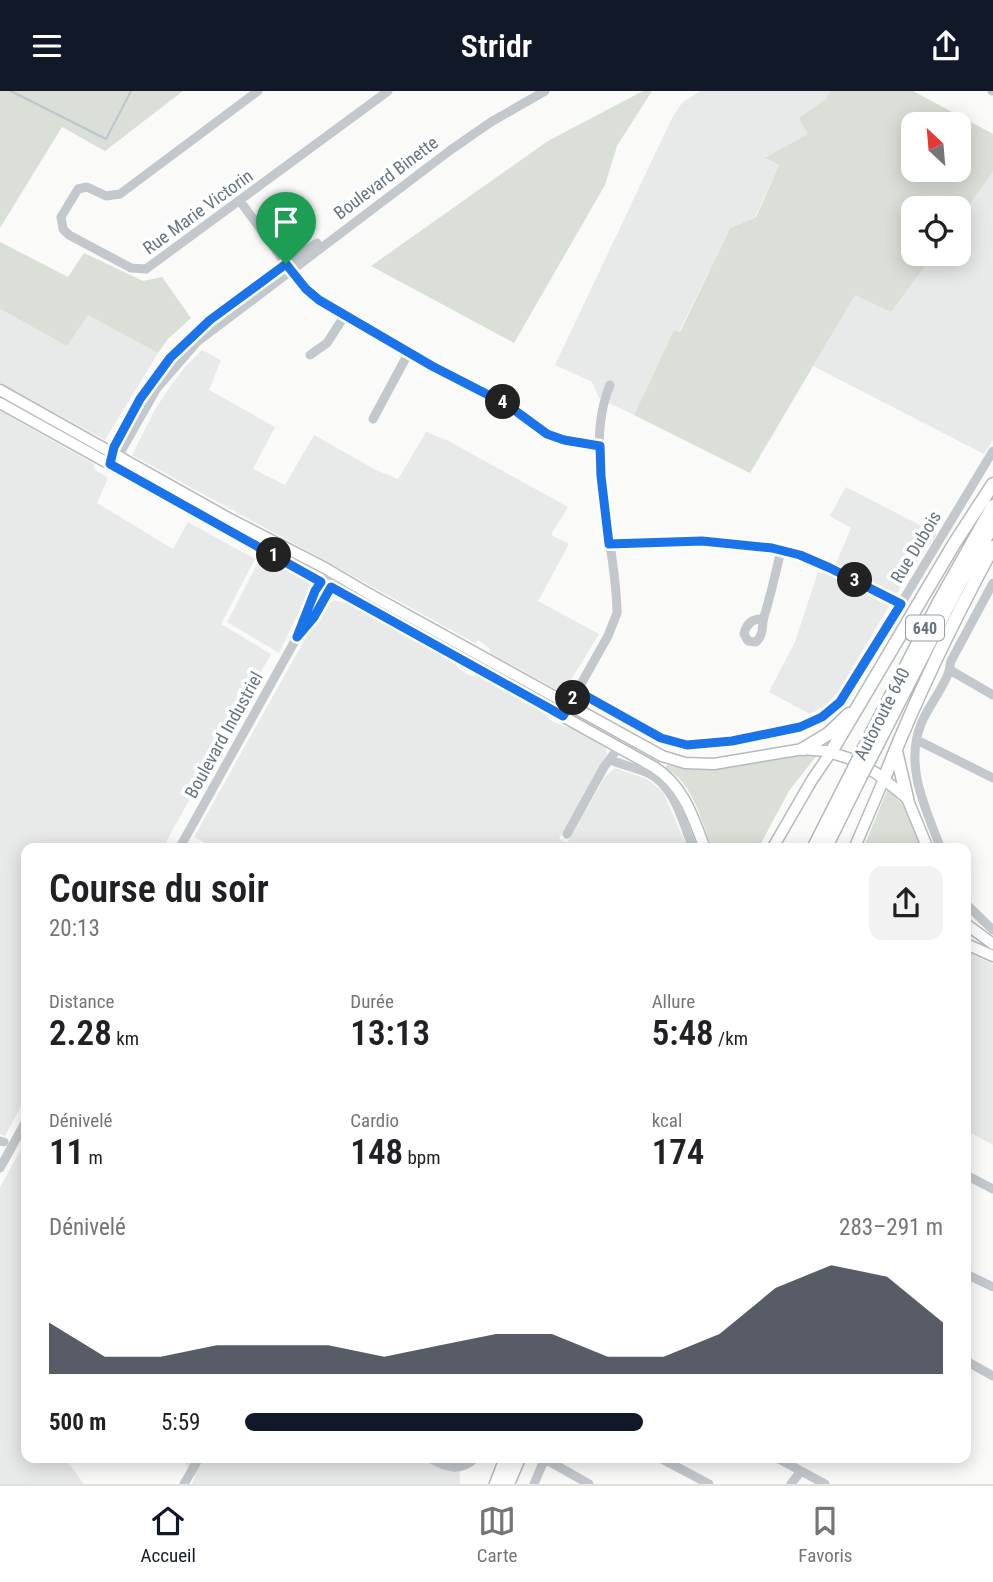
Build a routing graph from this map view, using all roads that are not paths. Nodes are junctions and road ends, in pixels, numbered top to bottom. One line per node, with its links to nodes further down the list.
1 (258, 91): 5 (street, Rue Marie Victorin)
2 (536, 91): 6 (street, Boulevard Binette)
3 (545, 91): 6 (street, Boulevard Binette)
4 (382, 93): 5 (street, Rue Marie Victorin)
5 (240, 201): 6 (street)
6 (288, 267): 7 (street); 16 (street, Boulevard Binette); 16 (street, Boulevard Binette)
7 (345, 315): 8 (street); 9 (street)
8 (409, 352): 13 (street); 14 (street)
9 (310, 355)
10 (610, 385): 14 (street)
11 (0, 390): 16 (main road)
12 (0, 403): 16 (main road)
13 (373, 419)
14 (600, 446): 20 (street)
15 (993, 451): 27 (street, Rue Dubois)
16 (115, 454): 23 (main road); 25 (main road)
17 (993, 484): 32 (highway)
18 (993, 506): 40 (highway, Autoroute 640 / 640)
19 (993, 526): 40 (highway, Autoroute 640 / 640)
20 (609, 544): 22 (street); 30 (street)
21 (993, 547): 38 (highway)
22 (781, 550): 27 (street); 28 (street)
23 (334, 573): 25 (street, Boulevard Industriel); 33 (main road)
24 (993, 583): 26 (street)
25 (326, 585): 34 (main road); 47 (street, Boulevard Industriel)
26 (989, 600): 29 (street)
27 (901, 604): 30 (street, Rue Dubois)
28 (763, 619)
29 (950, 670): 31 (street); 35 (street)
30 (577, 691): 33 (street)
31 (993, 695)
32 (862, 701): 37 (highway); 39 (highway)
33 (569, 705): 34 (street); 37 (main road)
34 (563, 716): 36 (main road)
35 (918, 740): 43 (street); 55 (street)
36 (619, 747): 41 (street); 49 (main road)
37 (803, 749): 39 (main road)
38 (896, 751): 44 (highway); 45 (highway)
39 (831, 752): 44 (main road); 50 (main road)
40 (867, 754): 42 (highway, Autoroute 640 / 640, bridge)
41 (611, 760): 46 (street); 48 (street)
42 (857, 774): 51 (highway, Autoroute 640 / 640); 52 (highway, Autoroute 640 / 640)
43 (993, 778)
44 (884, 779): 45 (main road); 53 (main road)
45 (907, 798): 54 (main road)
46 (567, 834)
47 (182, 843)
48 (690, 843)
49 (703, 843)
50 (775, 843)
51 (817, 843)
52 (828, 843)
53 (857, 843)
54 (926, 843)
55 (939, 843)
56 (971, 909): 58 (street)
57 (971, 928): 59 (main road)
58 (993, 930)
59 (993, 944)
60 (971, 946): 61 (main road)
61 (993, 956)
62 (21, 1130): 63 (street)
63 (0, 1168)
64 (971, 1178): 65 (street)
65 (993, 1189)
66 (971, 1276): 67 (street)
67 (993, 1287)
68 (971, 1364): 69 (street)
69 (993, 1376)
70 (196, 1463): 80 (street)
71 (442, 1463): 72 (street)
72 (469, 1463)
73 (504, 1463): 81 (highway)
74 (517, 1463): 82 (highway)
75 (543, 1463): 83 (street)
76 (553, 1463): 84 (street)
77 (669, 1463): 85 (street)
78 (786, 1463): 79 (street)
79 (801, 1471): 86 (street); 87 (street)
80 (184, 1484)
81 (496, 1484)
82 (508, 1484)
83 (534, 1484)
84 (589, 1484)
85 (709, 1484)
86 (791, 1484)
87 (825, 1484)

